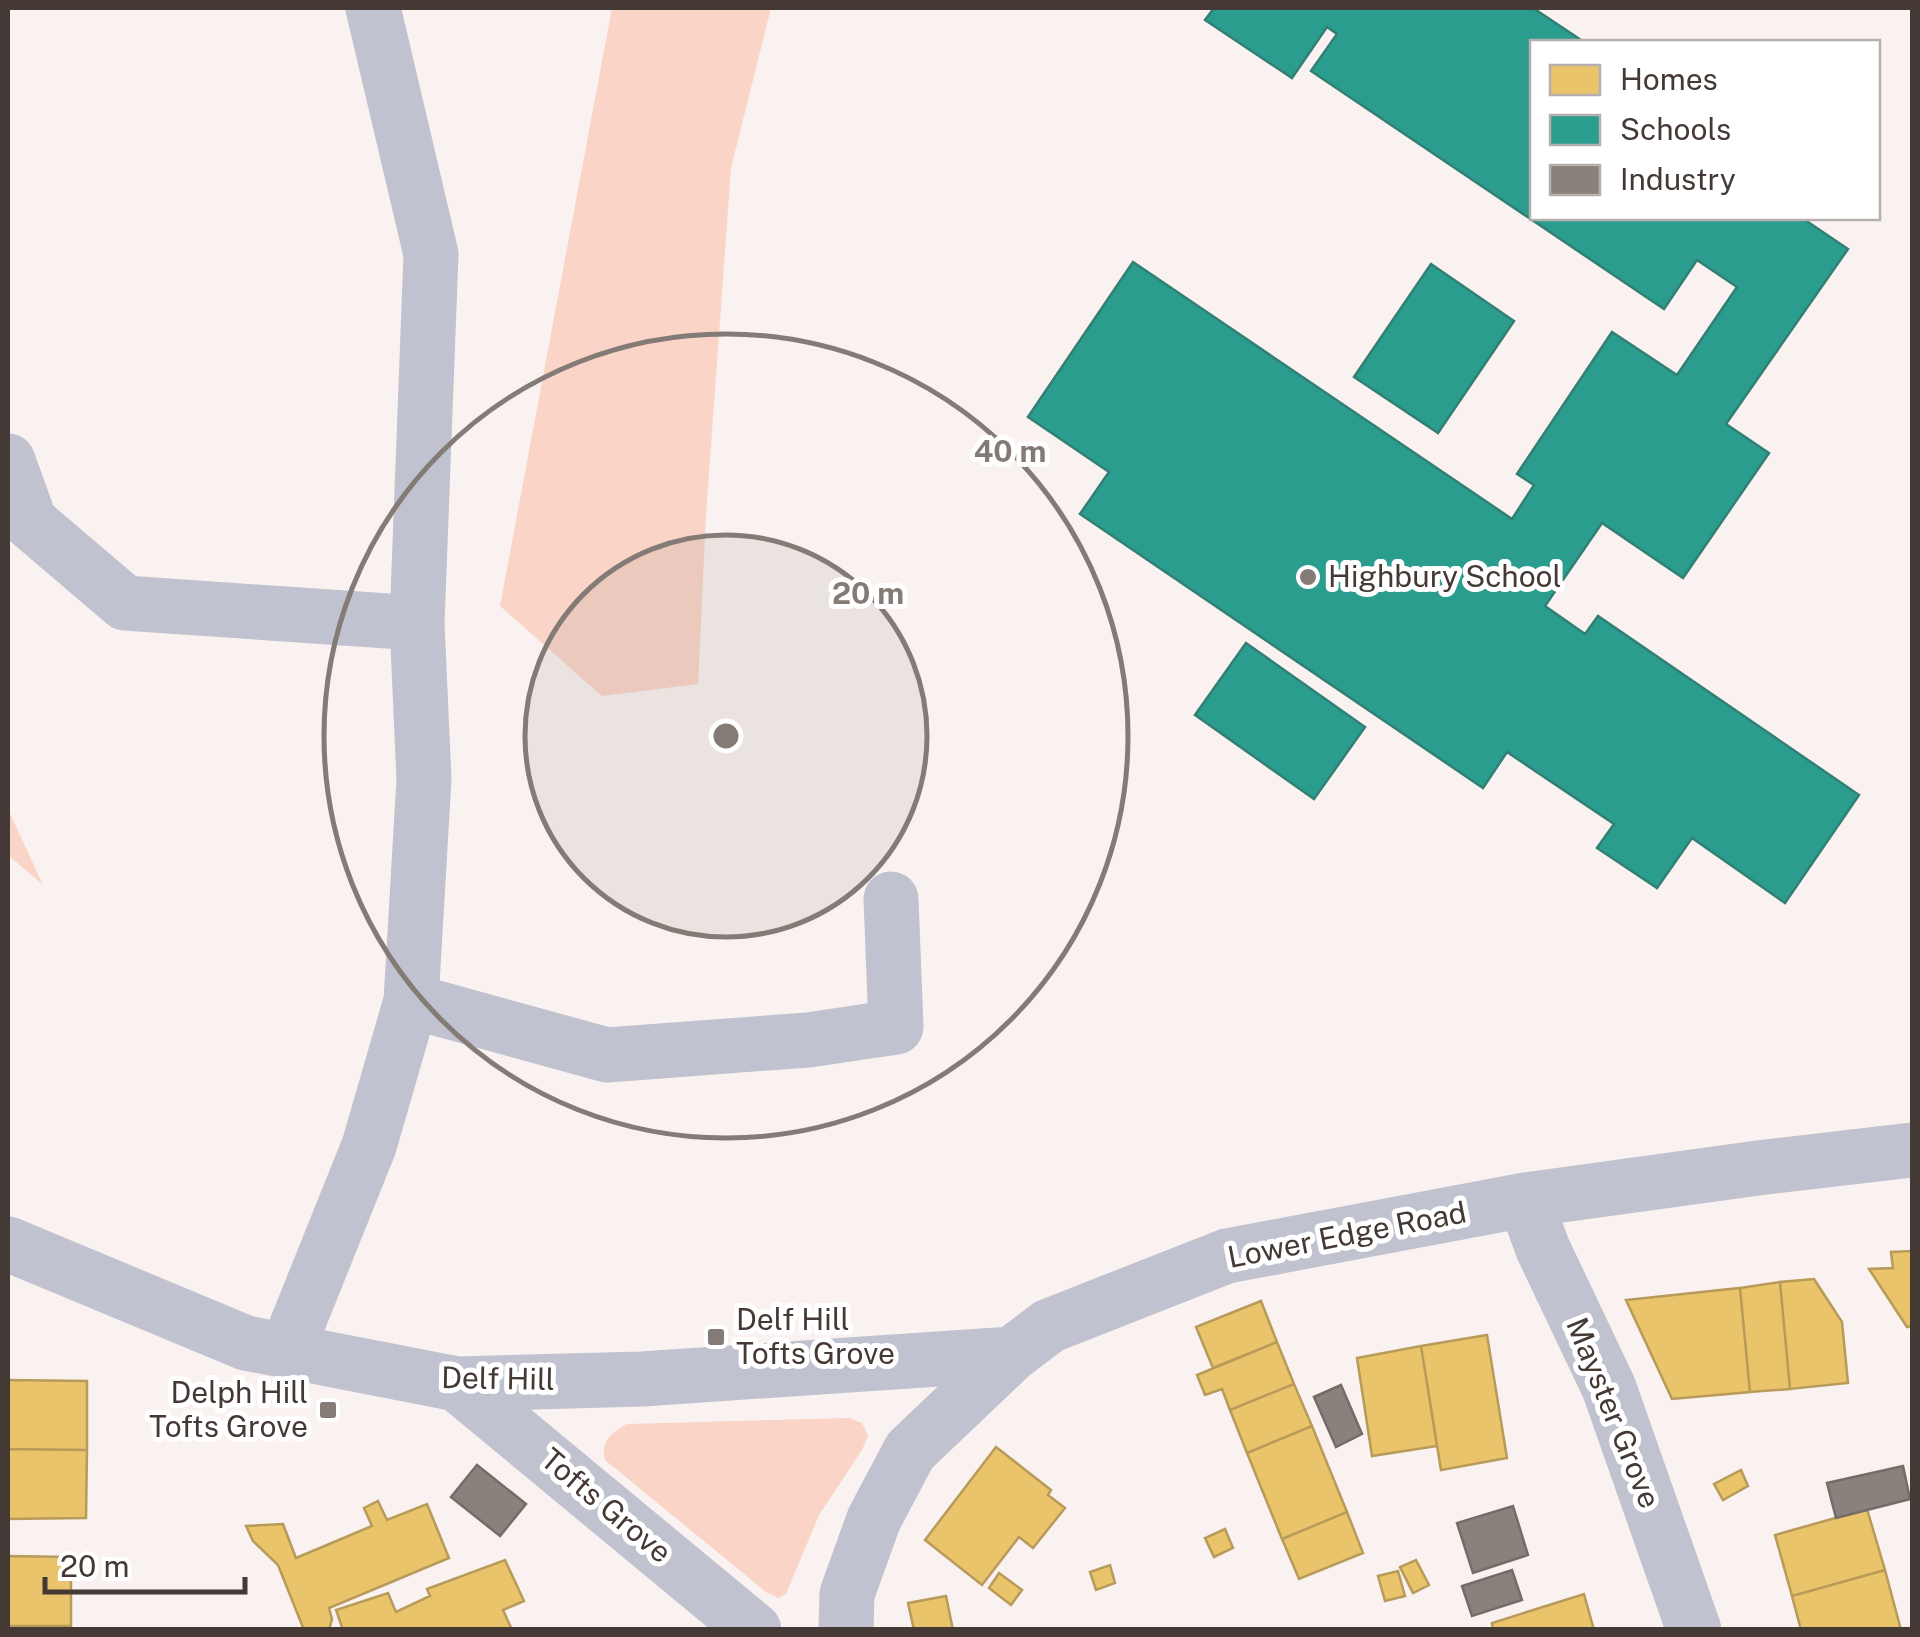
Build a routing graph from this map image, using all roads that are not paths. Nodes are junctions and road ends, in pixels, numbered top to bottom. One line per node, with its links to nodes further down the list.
1 (373, 8): 3 (street)
2 (8, 461): 3 (street)
3 (417, 623): 5 (street)
4 (891, 899): 5 (street)
5 (410, 1001): 9 (street)
6 (1912, 1150): 7 (street, Lower Edge Road)
7 (1525, 1200): 10 (street, Lower Edge Road); 14 (street, Mayster Grove)
8 (8, 1244): 9 (street, Delf Hill)
9 (287, 1350): 11 (street, Delf Hill)
10 (1012, 1354): 11 (street, Delf Hill); 13 (street, Lower Edge Road)
11 (457, 1384): 12 (street, Tofts Grove)
12 (754, 1630)
13 (846, 1630)
14 (1694, 1630)

